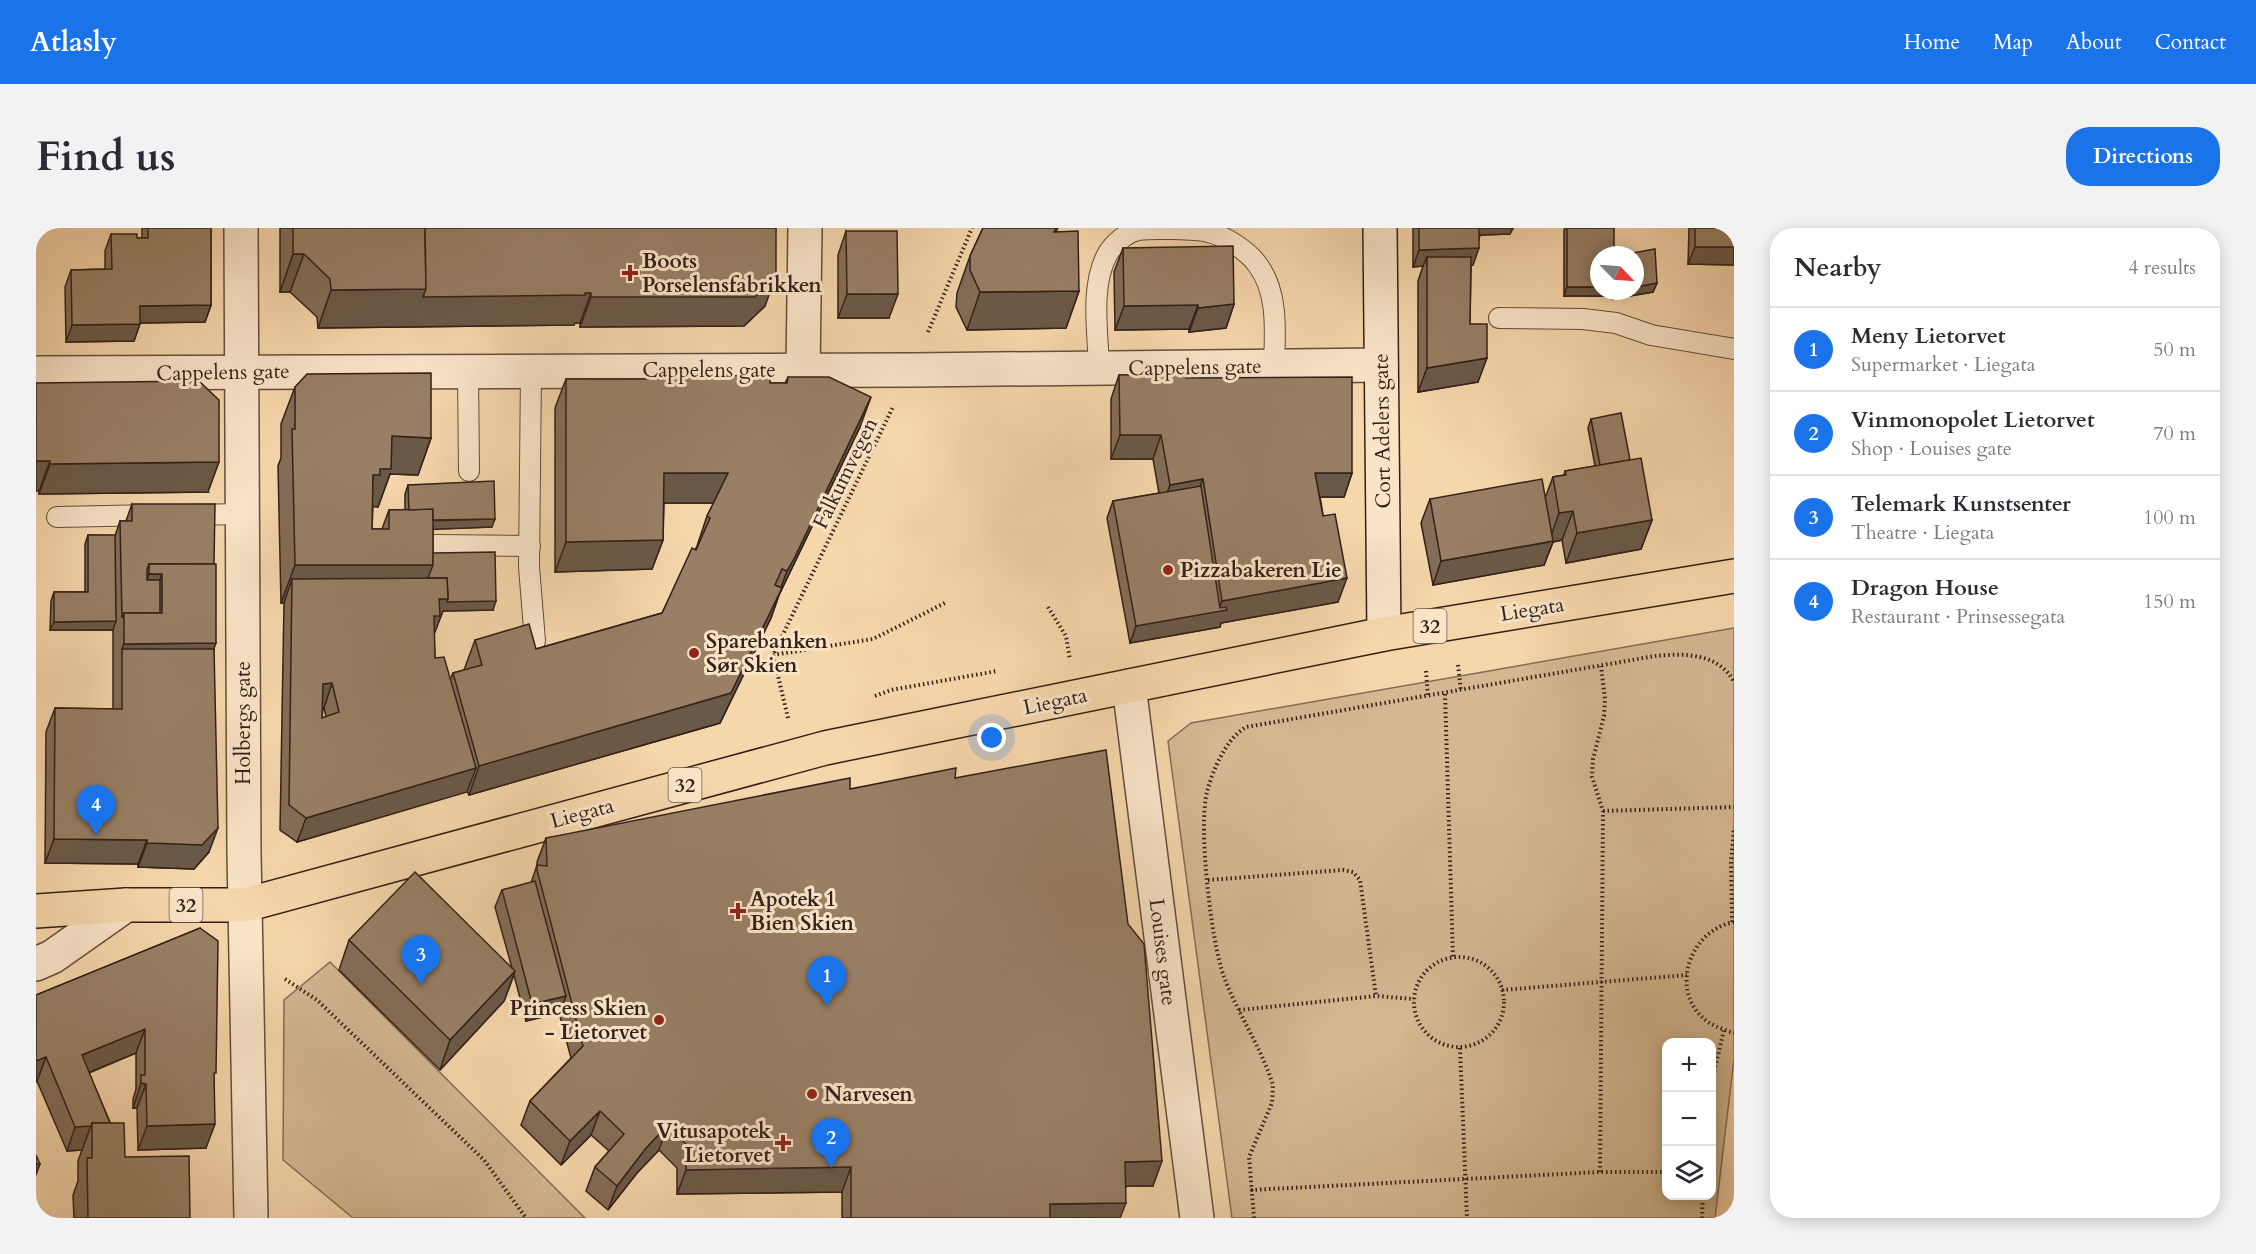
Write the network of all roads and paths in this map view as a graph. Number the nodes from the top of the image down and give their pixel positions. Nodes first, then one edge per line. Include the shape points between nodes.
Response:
1 (241, 228) edge
2 (805, 228) edge
3 (972, 228) edge
4 (1380, 228) edge
5 (1499, 318) dead end
6 (1734, 349) edge
7 (1381, 365) junction
8 (1274, 366) junction
9 (1100, 368) junction
10 (803, 370) junction
11 (912, 370) junction
12 (240, 371) junction
13 (468, 371) junction
14 (531, 371) junction
15 (36, 374) edge
16 (469, 471) dead end
17 (242, 514) junction
18 (57, 517) dead end
19 (435, 545) edge
20 (530, 546) junction
21 (1734, 576) edge
22 (945, 603) dead end
23 (1048, 607) dead end
24 (1384, 634) junction
25 (535, 641) edge
26 (773, 655) junction
27 (1070, 660) dead end
28 (1458, 665) dead end
29 (1601, 666) junction
30 (1426, 671) dead end
31 (1734, 682) edge
32 (1129, 686) junction
33 (1461, 691) junction
34 (1445, 694) junction
35 (1428, 697) junction
36 (789, 727) dead end
37 (1734, 807) edge
38 (1603, 811) junction
39 (1734, 828) edge
40 (1208, 880) junction
41 (36, 888) edge
42 (126, 905) junction
43 (245, 905) junction
44 (36, 911) edge
45 (1733, 922) edge
46 (1453, 958) junction
47 (36, 964) edge
48 (275, 974) dead end
49 (1686, 975) junction
50 (1604, 980) junction
51 (1502, 990) junction
52 (1376, 996) junction
53 (1414, 999) junction
54 (1239, 1010) junction
55 (1724, 1030) junction
56 (1734, 1033) edge
57 (1460, 1048) junction
58 (1716, 1063) edge
59 (1600, 1172) junction
60 (1662, 1172) edge
61 (1465, 1179) junction
62 (1251, 1190) junction
63 (1703, 1200) edge
64 (251, 1218) edge
65 (526, 1218) edge
66 (1197, 1218) edge
67 (1254, 1218) edge
68 (1467, 1218) edge
69 (1702, 1218) edge

1 - 12 street, Holbergs gate
2 - 10 street
3 - 11 path, Falkumvegen
4 - 7 street, Cort Adelers gate
5 - 6 lane via 1616,323 1652,335
7 - 8 street, Cappelens gate
7 - 24 street, Cort Adelers gate
8 - 9 street, Cappelens gate
8 - 9 lane via 1275,323 1268,282 1257,263 1235,245 1208,232 1139,230 1124,237 1108,254 1101,274 1097,310
9 - 11 street, Cappelens gate
10 - 11 street, Cappelens gate
10 - 14 street, Cappelens gate
11 - 26 path, Falkumvegen
12 - 13 street, Cappelens gate
12 - 15 street, Cappelens gate
12 - 17 street, Holbergs gate
13 - 14 street, Cappelens gate
13 - 16 lane
14 - 20 lane
17 - 18 lane
17 - 43 street, Holbergs gate
19 - 20 lane
20 - 25 lane
21 - 24 main road, Liegata / 32
22 - 26 path via 873,639
23 - 27 path via 1066,636
24 - 32 main road, Liegata / 32
26 - 36 path
28 - 33 path
29 - 31 path via 1655,656 1699,656 1718,664
29 - 33 path
29 - 38 path via 1604,716 1592,777
30 - 35 path
32 - 43 main road, Liegata / 32 via 776,760
32 - 66 street, Louises gate
33 - 34 path
34 - 35 path
34 - 46 path
35 - 40 path via 1246,727 1233,735 1207,791 1204,812
37 - 38 path
38 - 50 path
39 - 45 path
40 - 52 path via 1353,872 1360,879
40 - 54 path via 1215,945
41 - 42 main road, 32
42 - 43 main road, 32
42 - 44 main road, 32
42 - 47 street
43 - 64 street, Holbergs gate
45 - 49 path via 1709,931 1699,941
46 - 51 path via 1466,958 1489,969
46 - 53 path via 1430,967 1416,987
48 - 65 path via 317,1000 476,1152
49 - 50 path
49 - 55 path via 1696,1007 1707,1022
50 - 51 path
50 - 59 path
51 - 57 path via 1504,1004 1495,1029 1485,1039
52 - 53 path
52 - 54 path
53 - 57 path via 1415,1014 1432,1039
54 - 62 path via 1273,1085 1272,1103 1249,1157
55 - 56 path
55 - 58 path
57 - 61 path
59 - 60 path
59 - 61 path
61 - 62 path
61 - 68 path
62 - 67 path
63 - 69 path

